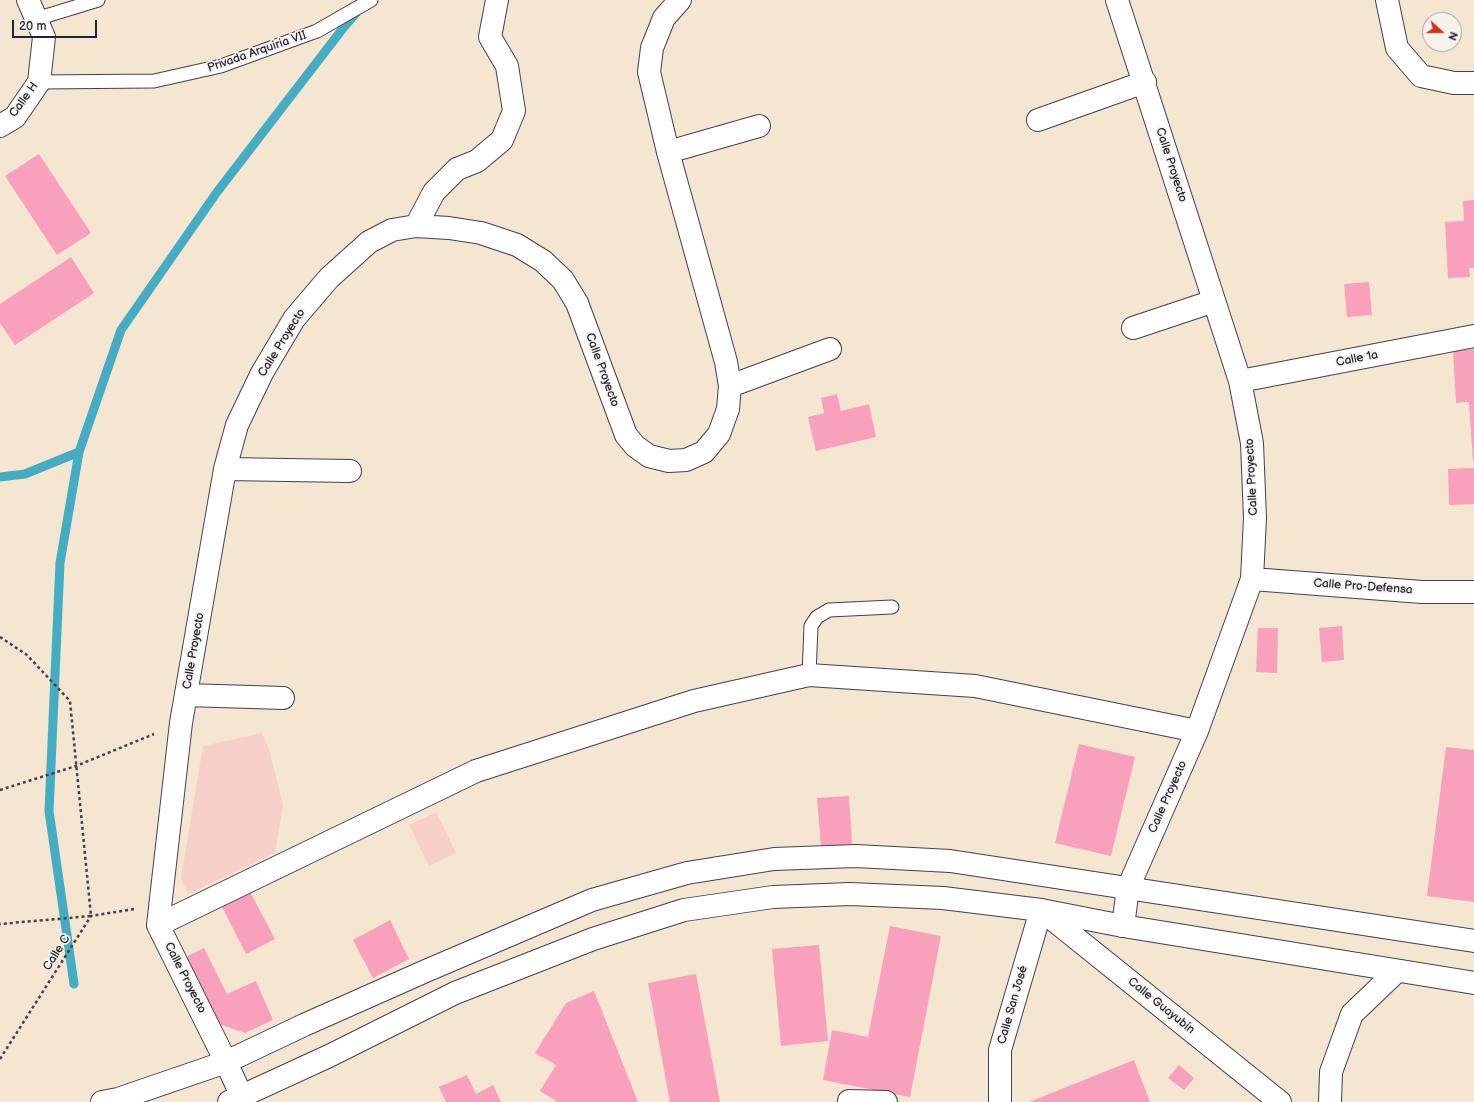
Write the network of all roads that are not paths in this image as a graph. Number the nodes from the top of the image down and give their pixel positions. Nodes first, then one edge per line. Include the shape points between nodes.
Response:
1 (98, 0) edge
2 (371, 0) edge
3 (497, 0) edge
4 (680, 0) edge
5 (1117, 0) edge
6 (1387, 0) edge
7 (32, 9) edge
8 (39, 82) junction
9 (1144, 82) junction
10 (1474, 83) edge
11 (1038, 120) dead end
12 (0, 126) edge
13 (759, 126) dead end
14 (668, 152) junction
15 (416, 226) junction
16 (1214, 301) junction
17 (1133, 328) dead end
18 (1474, 336) edge
19 (830, 349) dead end
20 (1240, 381) junction
21 (730, 386) junction
22 (225, 469) junction
23 (350, 471) dead end
24 (1252, 579) junction
25 (1474, 592) edge
26 (892, 607) dead end
27 (809, 675) junction
28 (186, 695) junction
29 (283, 698) dead end
30 (1197, 731) junction
31 (1128, 888) junction
32 (1041, 910) junction
33 (159, 915) junction
34 (1123, 926) junction
35 (1474, 941) edge
36 (1397, 971) junction
37 (1474, 983) edge
38 (226, 1062) junction
39 (236, 1099) edge
40 (849, 1101) dead end
41 (102, 1102) edge
42 (886, 1102) edge
43 (1000, 1102) edge
44 (1280, 1102) edge
45 (1330, 1102) edge

1 - 7 lane
2 - 8 lane, Privada Arquiria VII via 317,31 221,66 154,81
3 - 15 street via 490,37 507,66 514,111 502,140 477,161 457,169 434,192
4 - 14 street, Calle Proyecto via 664,18 652,48 649,72
5 - 9 street, Calle Proyecto
6 - 10 street via 1397,48 1421,76 1454,83
7 - 8 street, Calle H via 44,37
8 - 12 street, Calle H via 15,117
9 - 11 street
9 - 16 street, Calle Proyecto
13 - 14 street
14 - 21 street, Calle Proyecto via 726,362
15 - 21 street, Calle Proyecto via 481,233 517,245 543,260 563,280 577,303 626,435 650,456 669,461 686,460 704,452 719,434 728,409
15 - 22 street, Calle Proyecto via 392,230 369,242 329,278 294,319 262,373 238,425
16 - 17 street
16 - 20 street, Calle Proyecto
18 - 20 street, Calle 1a
19 - 21 street
20 - 24 street, Calle Proyecto via 1252,443
22 - 23 street
22 - 28 street, Calle Proyecto
24 - 25 street, Calle Pro-Defensa via 1422,592
24 - 30 street, Calle Proyecto
26 - 27 lane via 829,610 817,617 811,626
27 - 30 street via 975,686
27 - 33 street via 694,701 476,771
28 - 29 street
28 - 33 street, Calle Proyecto
30 - 31 street, Calle Proyecto
31 - 34 street, Calle Proyecto
31 - 35 street
31 - 38 street via 950,861 856,856 774,859 687,873 592,900 304,1025
32 - 34 street
32 - 39 street via 942,898 850,894 773,897 684,910 593,939 455,993
32 - 43 street, Calle San José via 1000,1050
32 - 44 street, Calle Guayubín
33 - 38 street, Calle Proyecto
34 - 36 street
36 - 37 street
36 - 45 street via 1352,1014 1330,1072
38 - 39 street, Calle Proyecto
38 - 41 street via 118,1099
40 - 42 street

